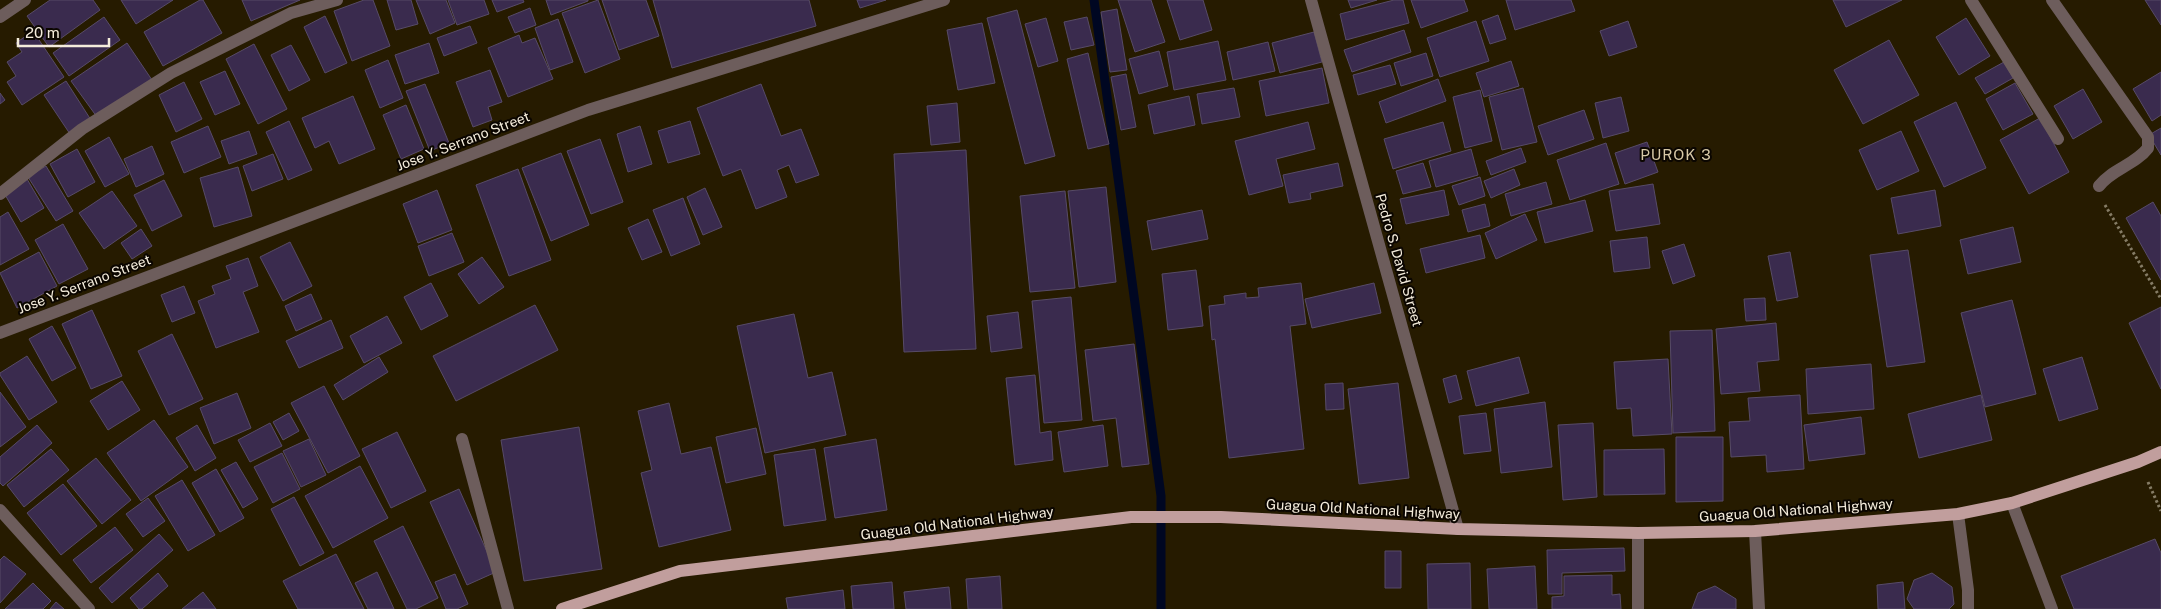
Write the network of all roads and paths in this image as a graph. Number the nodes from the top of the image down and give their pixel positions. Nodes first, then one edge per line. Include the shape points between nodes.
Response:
1 (25, 0) edge
2 (337, 0) edge
3 (944, 0) edge
4 (1311, 0) edge
5 (1971, 0) edge
6 (2052, 0) edge
7 (0, 17) edge
8 (2058, 139) dead end
9 (2099, 186) joint
10 (0, 194) edge
11 (2161, 299) edge
12 (0, 333) edge
13 (462, 439) dead end
14 (2161, 452) edge
15 (2138, 462) junction
16 (2012, 503) junction
17 (0, 510) edge
18 (2161, 511) edge
19 (1958, 514) junction
20 (1458, 529) junction
21 (1755, 531) junction
22 (1638, 533) junction
23 (89, 609) edge
24 (508, 609) edge
25 (562, 609) edge
26 (1638, 609) edge
27 (1759, 609) edge
28 (1968, 609) edge
29 (2052, 609) edge

1 - 7 street
2 - 10 street via 291,13 171,73 82,129
3 - 12 street, Jose Y. Serrano Street via 588,110
4 - 20 street, Pedro S. David Street
5 - 8 street
6 - 9 street via 2148,138 2148,148 2140,158 2107,176
9 - 11 path via 2100,196
13 - 24 street
14 - 15 main road, Guagua Old National Highway
15 - 16 main road, Guagua Old National Highway
15 - 18 path
16 - 19 main road, Guagua Old National Highway
16 - 29 street
17 - 23 street
19 - 21 main road, Guagua Old National Highway
19 - 28 street
20 - 22 main road, Guagua Old National Highway
20 - 25 main road, Guagua Old National Highway via 1222,517 1131,518 680,571
21 - 22 main road, Guagua Old National Highway
21 - 27 street
22 - 26 street

